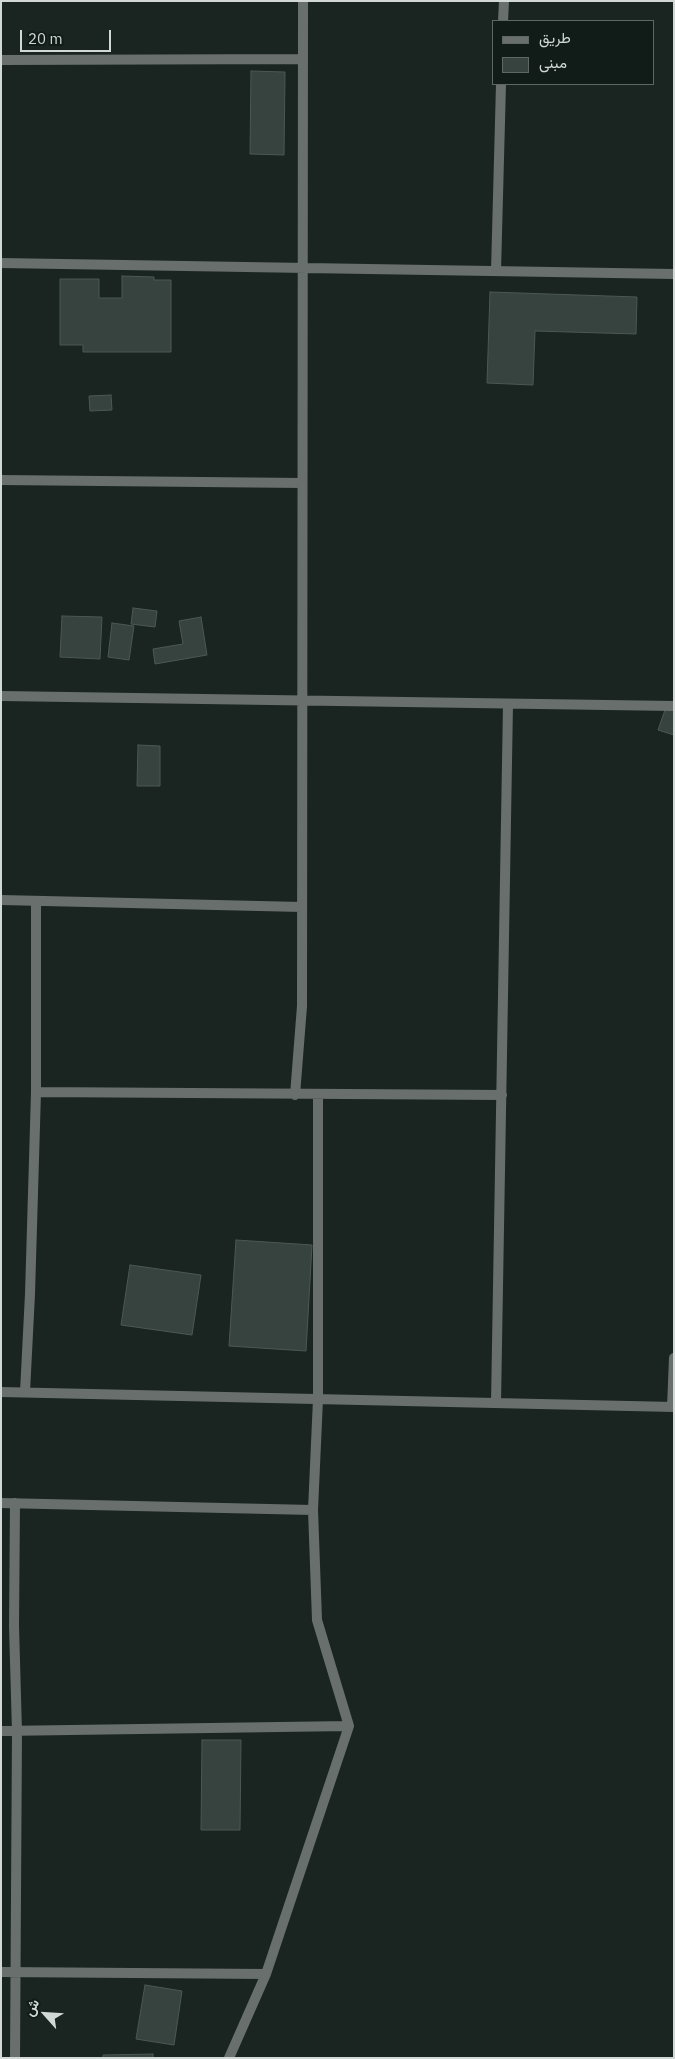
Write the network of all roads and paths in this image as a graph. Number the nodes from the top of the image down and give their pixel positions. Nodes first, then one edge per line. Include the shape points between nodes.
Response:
1 (303, 1) edge
2 (504, 1) edge
3 (503, 20) edge
4 (303, 59) junction
5 (1, 60) edge
6 (501, 85) edge
7 (1, 263) edge
8 (302, 268) junction
9 (496, 271) junction
10 (674, 274) edge
11 (1, 480) edge
12 (302, 483) junction
13 (1, 696) edge
14 (302, 700) junction
15 (508, 704) junction
16 (674, 706) edge
17 (1, 900) edge
18 (36, 901) junction
19 (302, 907) junction
20 (36, 1092) junction
21 (295, 1095) junction
22 (318, 1095) junction
23 (502, 1095) junction
24 (674, 1358) edge
25 (1, 1392) edge
26 (25, 1392) junction
27 (318, 1399) junction
28 (496, 1403) junction
29 (673, 1407) edge
30 (1, 1503) edge
31 (15, 1503) junction
32 (313, 1510) junction
33 (349, 1726) junction
34 (1, 1731) edge
35 (17, 1732) junction
36 (16, 1971) junction
37 (1, 1972) edge
38 (266, 1974) junction
39 (15, 2058) edge
40 (229, 2058) edge

1 - 4 street
2 - 3 street
4 - 5 street
4 - 8 street
6 - 9 street
7 - 8 street
8 - 9 street
8 - 12 street
9 - 10 street
11 - 12 street
12 - 14 street
13 - 14 street
14 - 15 street
14 - 19 street
15 - 16 street
15 - 23 street
17 - 18 street
18 - 19 street
18 - 20 street
19 - 21 street via 302,1006
20 - 21 street
20 - 26 street
21 - 22 street
22 - 23 street
22 - 27 street
23 - 28 street
24 - 29 street
25 - 26 street
26 - 27 street
27 - 28 street
27 - 32 street
28 - 29 street
30 - 31 street
31 - 32 street
31 - 35 street
32 - 33 street via 317,1620
33 - 35 street
33 - 38 street
34 - 35 street
35 - 36 street
36 - 37 street
36 - 38 street
36 - 39 street
38 - 40 street

